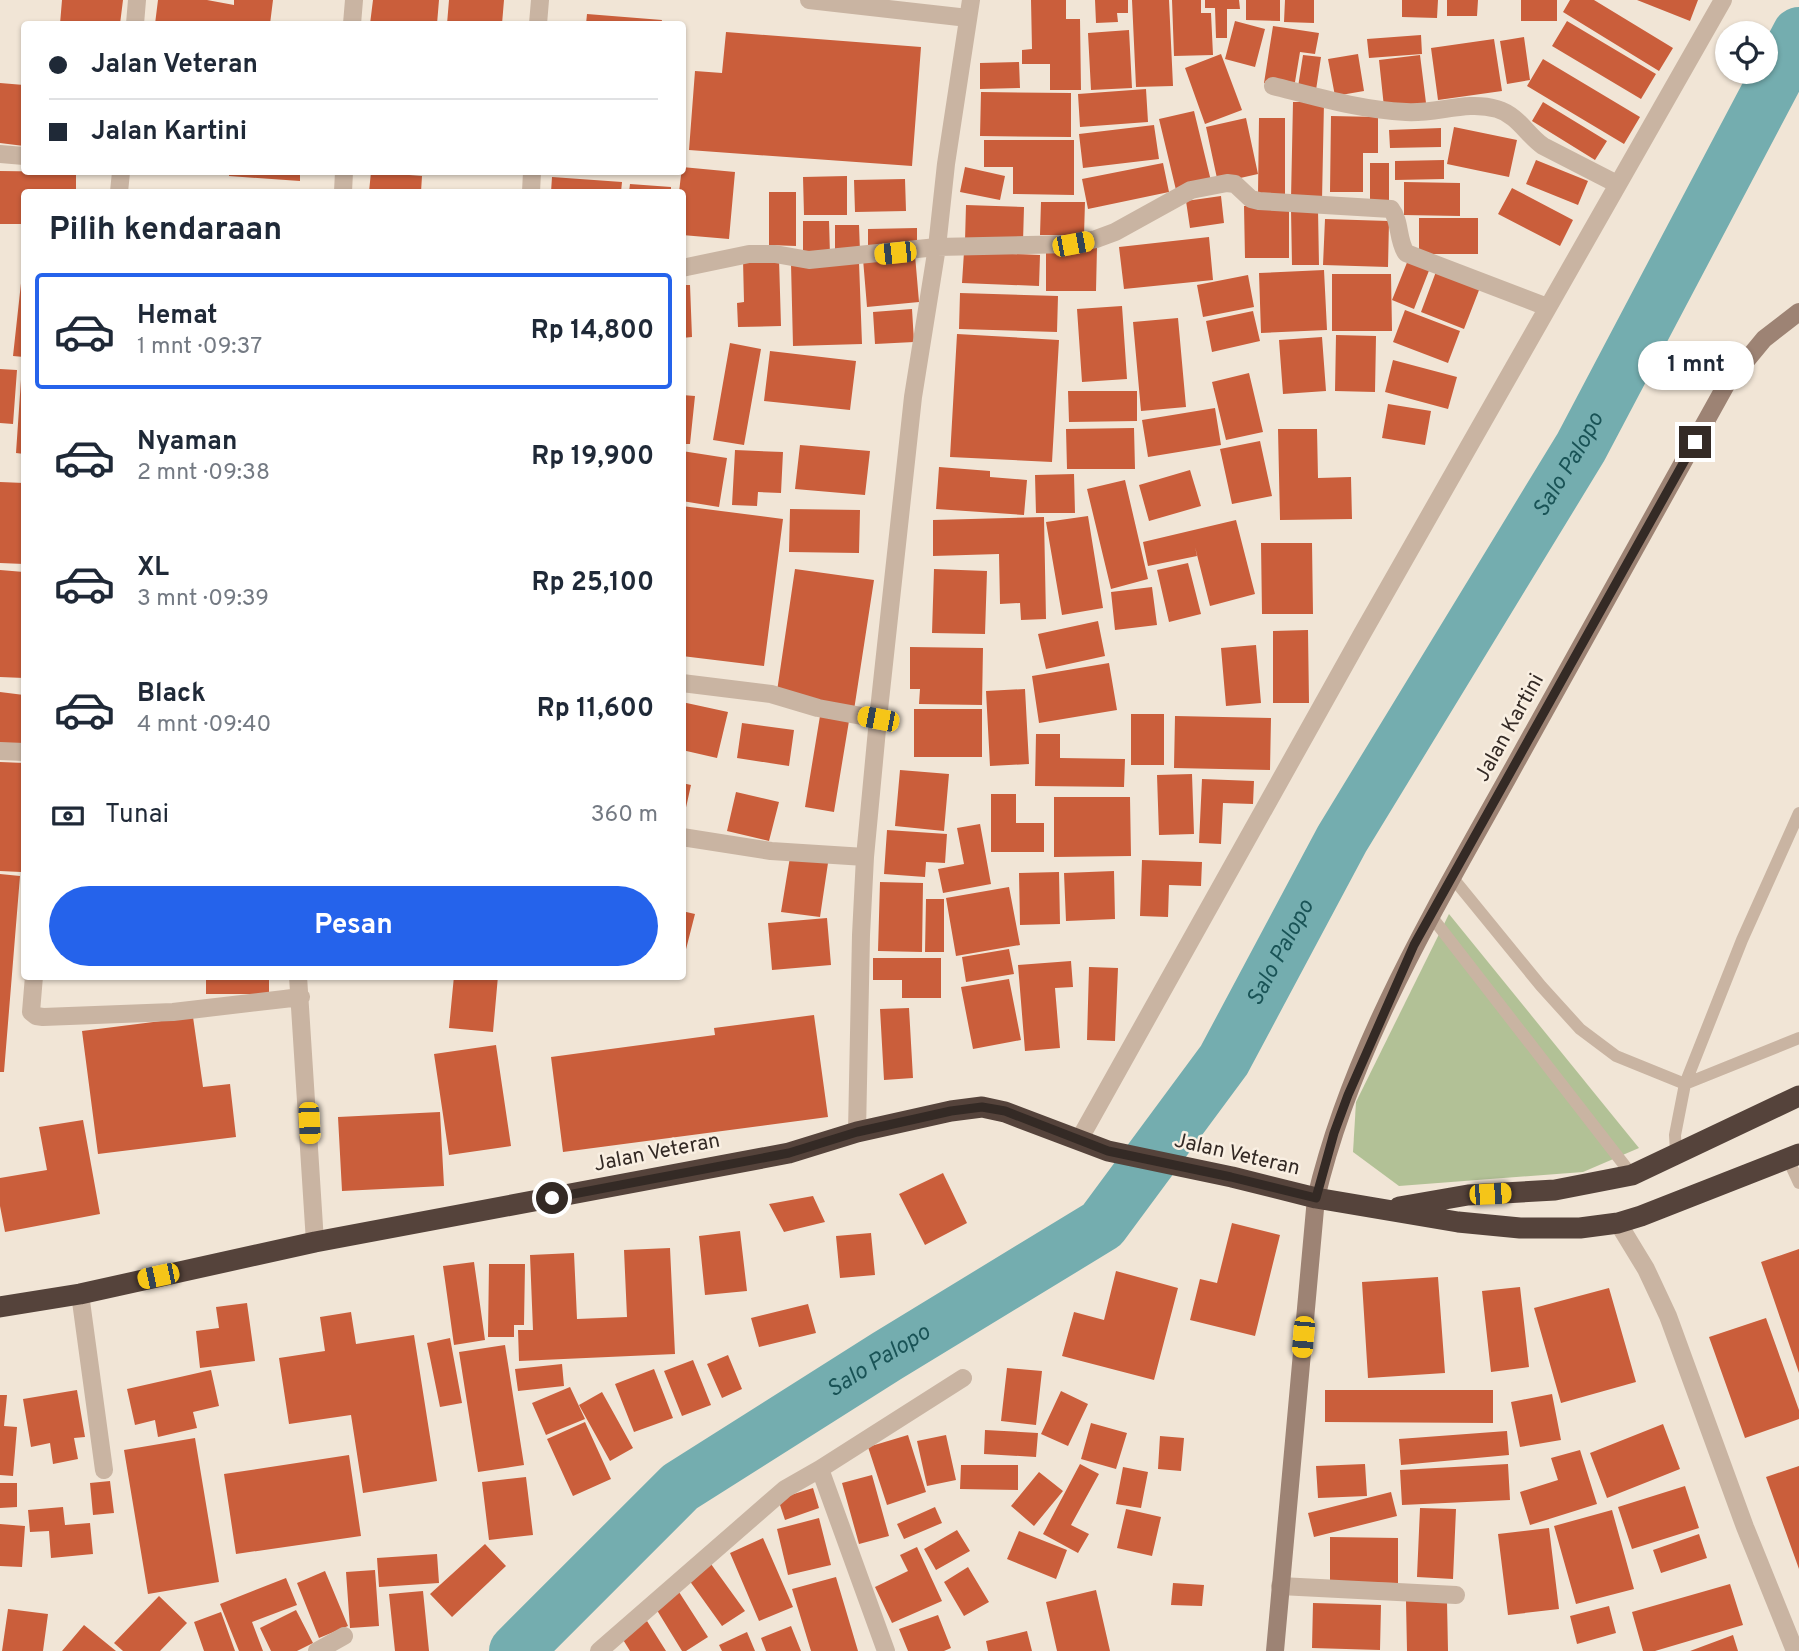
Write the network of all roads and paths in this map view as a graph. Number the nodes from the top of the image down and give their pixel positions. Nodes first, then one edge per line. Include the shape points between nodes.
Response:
1 (137, 0) edge
2 (354, 0) edge
3 (540, 0) edge
4 (809, 0) edge
5 (1723, 0) edge
6 (969, 9) edge
7 (135, 21) edge
8 (352, 21) edge
9 (538, 21) edge
10 (1273, 86) dead end
11 (0, 154) edge
12 (21, 156) edge
13 (1617, 184) junction
14 (937, 247) junction
15 (686, 267) edge
16 (1547, 307) junction
17 (1799, 312) edge
18 (686, 684) edge
19 (878, 719) junction
20 (0, 751) edge
21 (21, 752) edge
22 (1799, 813) edge
23 (686, 838) edge
24 (865, 857) junction
25 (1452, 877) junction
26 (1431, 916) junction
27 (34, 980) edge
28 (299, 980) edge
29 (301, 996) junction
30 (1799, 1038) edge
31 (1685, 1084) junction
32 (1799, 1096) edge
33 (857, 1132) junction
34 (1079, 1140) junction
35 (1676, 1152) junction
36 (1794, 1156) edge
37 (1632, 1175) junction
38 (1799, 1183) edge
39 (1316, 1198) junction
40 (1387, 1209) junction
41 (1618, 1223) junction
42 (315, 1242) junction
43 (80, 1294) junction
44 (0, 1307) edge
45 (963, 1378) dead end
46 (820, 1469) junction
47 (104, 1470) dead end
48 (1280, 1586) junction
49 (1456, 1595) dead end
50 (344, 1636) dead end
51 (317, 1651) edge
52 (599, 1651) edge
53 (887, 1651) edge
54 (1275, 1651) edge
55 (1795, 1651) edge

1 - 7 street
2 - 8 street
3 - 9 street
4 - 6 street
5 - 13 street
6 - 14 street
10 - 13 street via 1394,111 1459,106 1500,109 1543,146
11 - 12 street
13 - 16 street
14 - 15 street via 809,260 749,254
14 - 16 street via 1073,244 1115,232 1191,190 1235,184 1259,201 1391,209 1406,253
14 - 19 street via 905,454
16 - 34 street
17 - 25 street, Jalan Kartini via 1764,339 1726,385
18 - 19 street via 771,694
19 - 24 street
20 - 21 street
22 - 31 lane
23 - 24 street via 771,851
24 - 33 street
25 - 26 street, Jalan Kartini
25 - 31 lane via 1580,1029 1616,1056
26 - 37 lane
26 - 39 street, Jalan Kartini via 1348,1095
27 - 29 street via 31,1012 43,1017 173,1012
28 - 29 street
29 - 42 street
30 - 31 lane
31 - 35 lane
32 - 35 highway
33 - 34 highway, Jalan Veteran via 982,1107 1005,1111
33 - 42 highway, Jalan Veteran via 789,1153
34 - 39 highway, Jalan Veteran via 1108,1151
35 - 37 highway
36 - 38 lane
36 - 41 highway, Jalan Veteran
37 - 40 highway via 1555,1190 1468,1195
39 - 40 highway, Jalan Veteran
39 - 48 street, Jalan Kartini
40 - 41 highway, Jalan Veteran via 1520,1227
41 - 55 street via 1668,1316
42 - 43 highway, Jalan Veteran
43 - 44 highway, Jalan Veteran
43 - 47 street
45 - 46 street
46 - 52 street via 785,1489
46 - 53 street
48 - 49 street
48 - 54 street, Jalan Kartini
50 - 51 street

